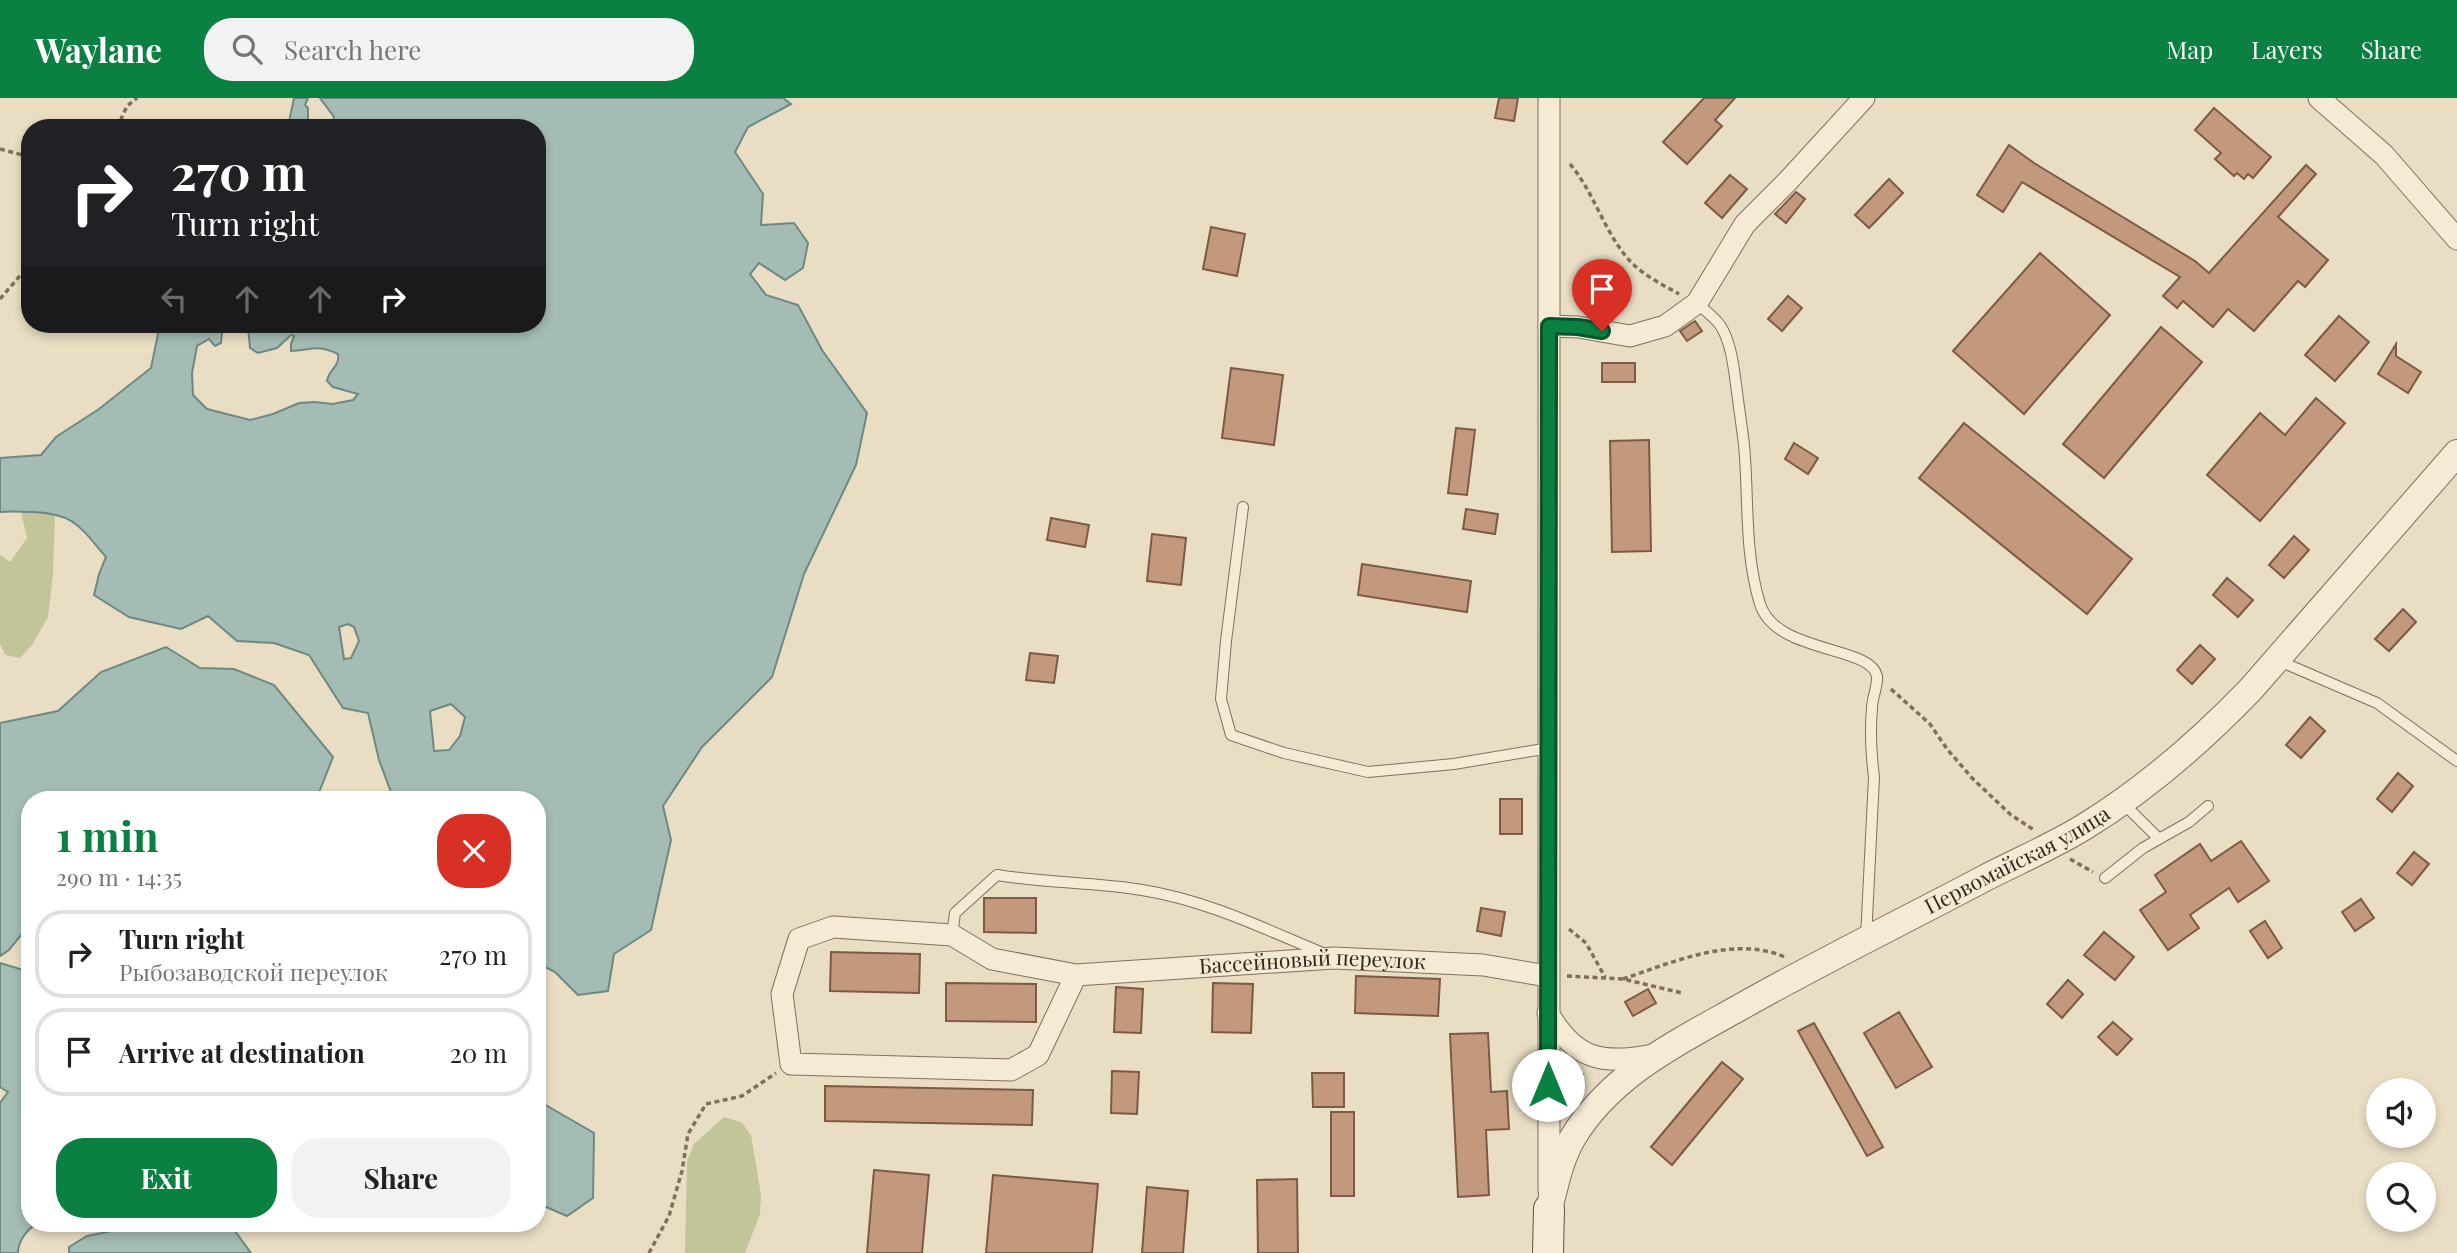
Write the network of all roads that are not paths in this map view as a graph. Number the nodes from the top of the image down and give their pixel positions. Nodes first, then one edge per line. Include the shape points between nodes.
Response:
1 (1549, 98) edge
2 (1864, 98) edge
3 (2319, 98) edge
4 (2457, 239) edge
5 (1697, 303) junction
6 (1549, 326) junction
7 (2457, 453) edge
8 (1244, 507) dead end
9 (2277, 660) junction
10 (1549, 748) junction
11 (2457, 761) edge
12 (2122, 802) junction
13 (2208, 806) dead end
14 (2159, 839) junction
15 (2105, 878) road end
16 (953, 935) junction
17 (1866, 940) junction
18 (1334, 958) junction
19 (1076, 975) junction
20 (1547, 976) junction
21 (1547, 1011) junction
22 (1656, 1055) junction
23 (1549, 1209) junction
24 (1548, 1253) edge

1 - 6 street
2 - 5 street via 1745,224
3 - 4 street via 2384,155
5 - 6 street via 1665,326 1630,336
5 - 17 lane via 1720,324 1735,379 1744,444 1749,549 1761,606 1781,631 1861,660 1871,665 1877,677 1872,705 1874,777
6 - 10 street
7 - 9 street, Первомайская улица
8 - 10 lane via 1221,699 1231,736 1368,772
9 - 11 lane via 2377,703
9 - 12 street, Первомайская улица via 2217,724
10 - 20 street
12 - 14 lane
12 - 17 street, Первомайская улица via 2082,828
13 - 14 lane
14 - 15 lane
16 - 18 lane via 955,913 997,875 1141,889 1199,902
16 - 19 street, Бассейновый переулок via 992,959
16 - 19 street, Бассейновый переулок via 833,927 799,939 782,994 791,1064 1010,1070 1038,1055
17 - 22 street, Первомайская улица
18 - 19 street, Бассейновый переулок
18 - 20 street, Бассейновый переулок via 1483,965
20 - 21 street
21 - 22 street via 1574,1048 1625,1060
21 - 23 street
22 - 23 street, Первомайская улица via 1621,1081 1573,1139
23 - 24 main road

